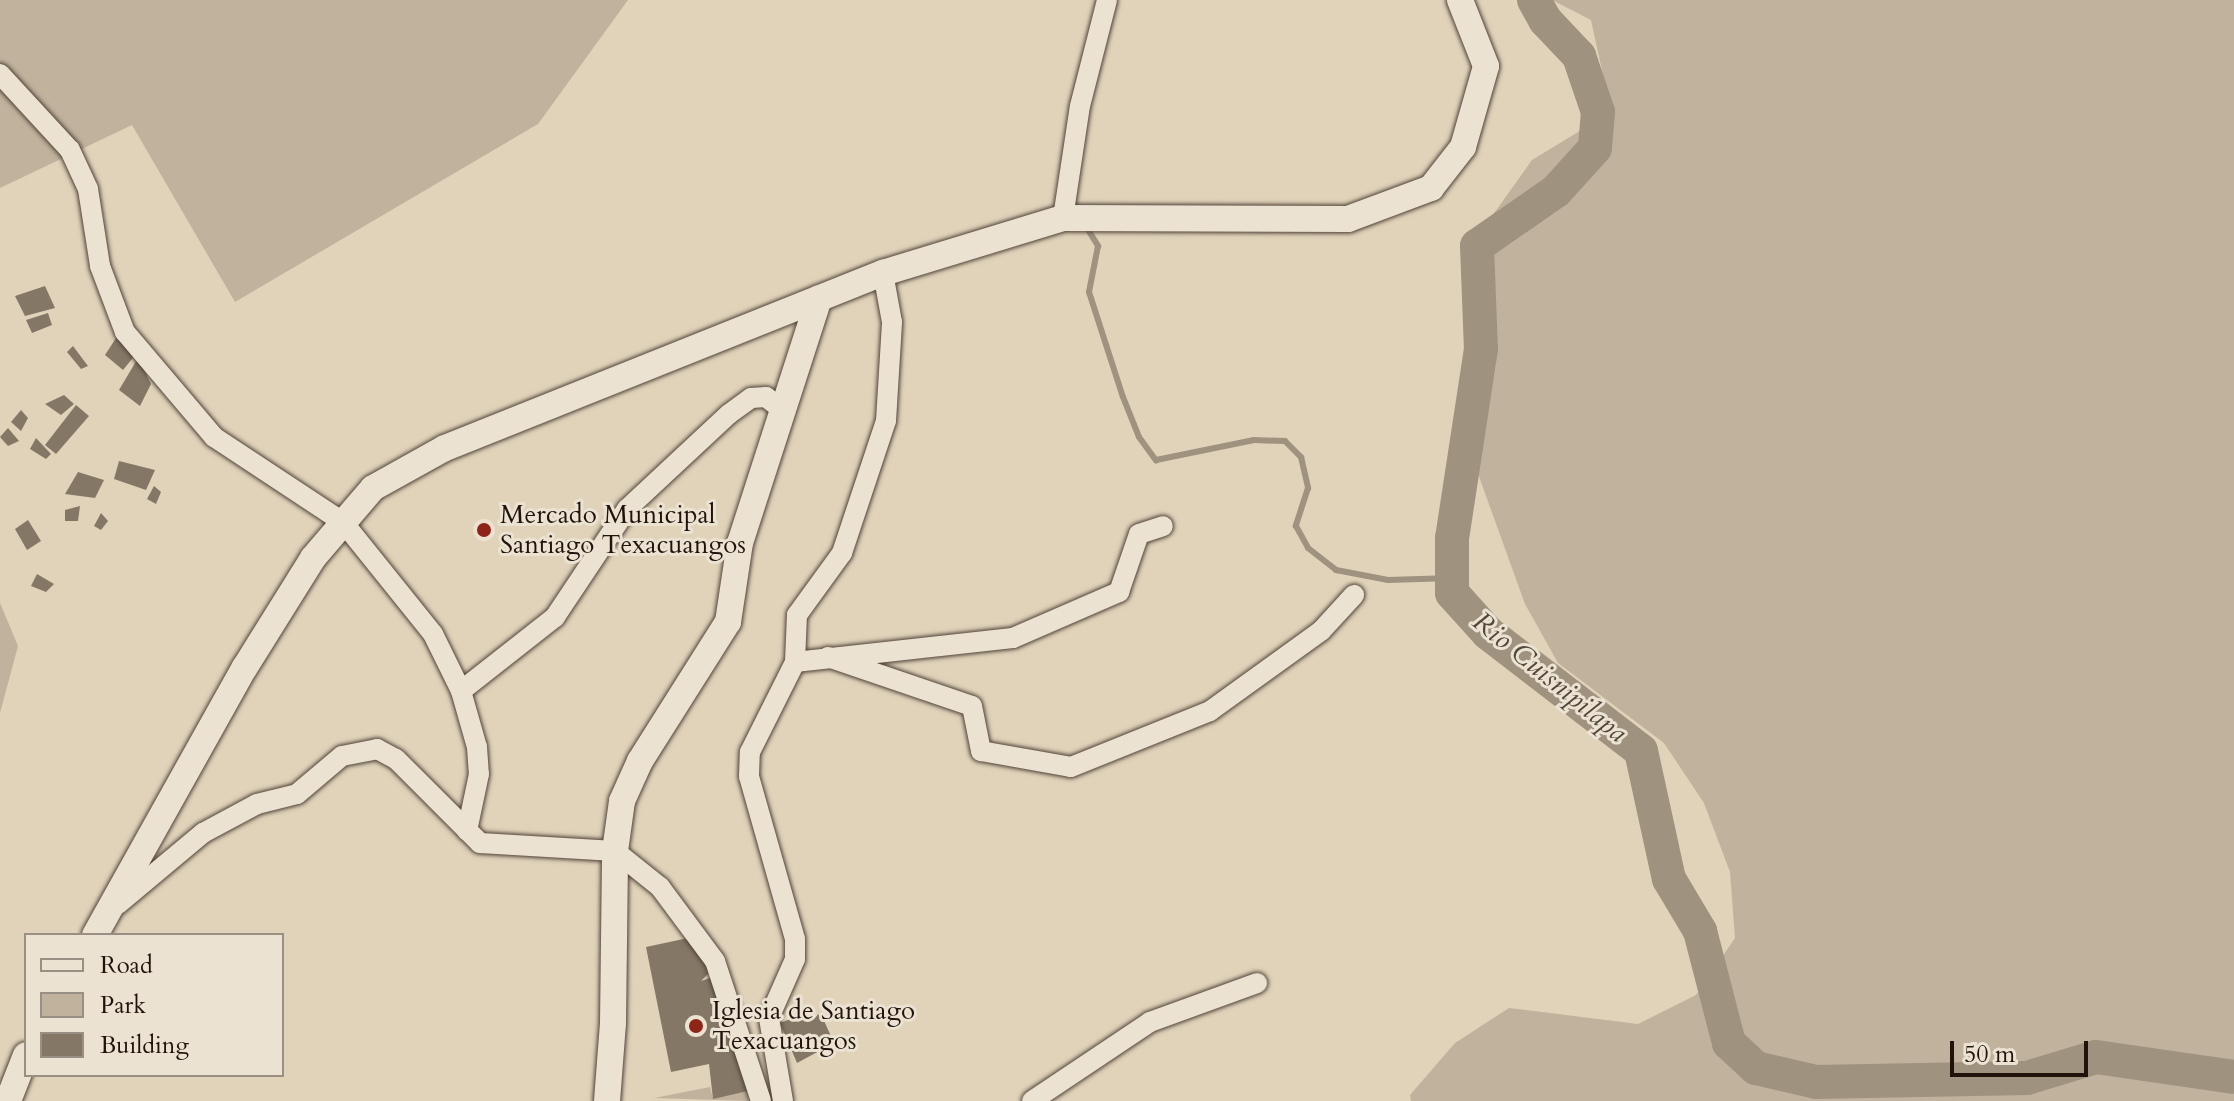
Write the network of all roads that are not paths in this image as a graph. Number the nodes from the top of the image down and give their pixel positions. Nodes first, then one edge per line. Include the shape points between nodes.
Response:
1 (1107, 0) edge
2 (1460, 0) edge
3 (0, 74) edge
4 (1063, 218) junction
5 (883, 273) junction
6 (819, 298) junction
7 (780, 408) junction
8 (343, 522) junction
9 (1163, 526) dead end
10 (1354, 595) dead end
11 (828, 657) junction
12 (795, 662) junction
13 (461, 691) junction
14 (467, 831) junction
15 (615, 851) junction
16 (101, 925) edge
17 (1257, 983) dead end
18 (24, 1060) edge
19 (8, 1101) edge
20 (607, 1101) edge
21 (761, 1101) edge
22 (783, 1101) edge
23 (1032, 1101) edge

1 - 4 street via 1080,106
2 - 4 street via 1486,66 1463,147 1431,188 1348,219
3 - 8 street via 70,150 88,189 100,266 125,332 214,437
4 - 5 street
5 - 6 street
5 - 12 street via 892,322 886,421 842,553 797,615
6 - 7 street via 813,327
6 - 8 street via 445,448 373,488
7 - 13 street via 766,397 751,398 729,414 627,509 555,617
7 - 15 street via 740,543 728,622 640,761 622,801
8 - 13 street via 433,634
8 - 16 street via 313,558 245,667
9 - 11 street via 1139,534 1119,592 1048,625 1013,638
10 - 11 street via 1321,631 1210,711 1071,767 981,751 972,706
11 - 12 street
12 - 22 street via 750,752 749,776 795,939 795,959 769,1018
13 - 14 street via 479,774
14 - 15 street via 480,843 499,847
14 - 16 street via 396,759 361,748 342,756 297,794 257,804 203,833
15 - 20 street
15 - 21 street via 660,887 715,961
17 - 23 street via 1150,1022
18 - 19 street

